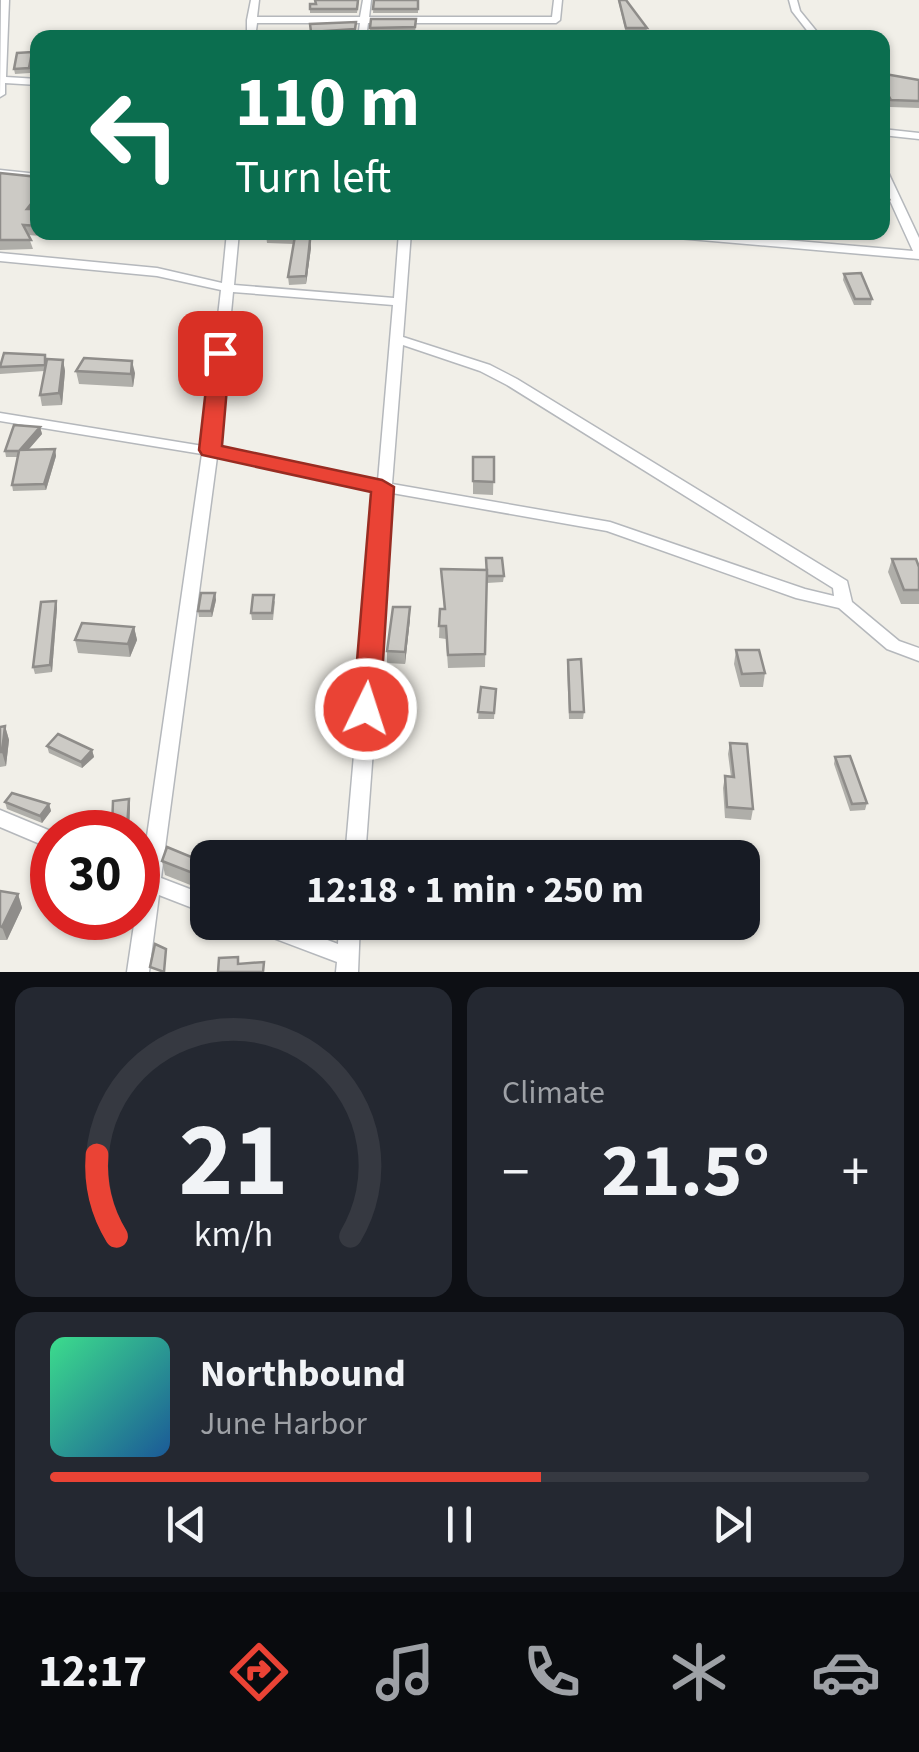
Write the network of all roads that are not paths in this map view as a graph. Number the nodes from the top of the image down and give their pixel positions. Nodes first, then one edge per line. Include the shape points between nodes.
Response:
1 (7, 0) edge
2 (255, 0) edge
3 (366, 0) edge
4 (558, 0) edge
5 (793, 0) edge
6 (363, 19) junction
7 (251, 20) junction
8 (251, 30) edge
9 (362, 30) edge
10 (812, 30) edge
11 (2, 80) edge
12 (30, 82) edge
13 (0, 94) edge
14 (890, 133) edge
15 (919, 136) edge
16 (0, 173) edge
17 (30, 176) edge
18 (890, 188) edge
19 (232, 240) edge
20 (404, 240) edge
21 (748, 240) edge
22 (919, 253) edge
23 (0, 257) edge
24 (227, 288) junction
25 (400, 302) junction
26 (397, 339) junction
27 (0, 417) edge
28 (210, 450) junction
29 (382, 487) junction
30 (844, 604) junction
31 (919, 655) edge
32 (156, 810) edge
33 (0, 818) edge
34 (30, 831) edge
35 (356, 840) edge
36 (160, 887) edge
37 (190, 898) edge
38 (140, 940) edge
39 (293, 940) edge
40 (349, 940) edge
41 (348, 965) edge
42 (138, 972) edge

1 - 11 street
2 - 7 street
3 - 6 street
4 - 6 street via 556,20
5 - 10 street
6 - 7 street
6 - 9 street
7 - 8 street
11 - 12 street
11 - 13 street
14 - 15 street
16 - 17 street
18 - 22 street
19 - 24 street
20 - 25 street
21 - 22 street
23 - 24 street via 157,272
24 - 25 street
24 - 28 street
25 - 26 street
26 - 29 street
26 - 30 street via 512,382 841,585
27 - 28 street
28 - 29 street
28 - 32 street
29 - 30 street via 610,527
29 - 35 street
30 - 31 street via 893,645
33 - 34 street
36 - 37 street
38 - 42 street
39 - 41 street
40 - 41 street

